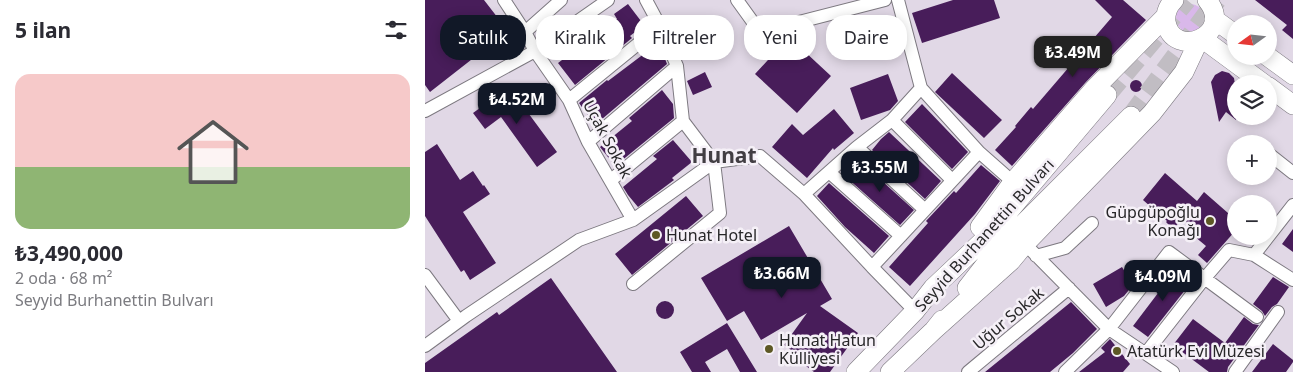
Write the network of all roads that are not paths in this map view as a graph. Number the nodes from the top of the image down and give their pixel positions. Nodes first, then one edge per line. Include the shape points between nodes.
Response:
1 (504, 0) edge
2 (561, 0) edge
3 (609, 0) edge
4 (646, 0) edge
5 (737, 0) edge
6 (885, 0) edge
7 (898, 0) edge
8 (1153, 0) edge
9 (1215, 8) edge
10 (1169, 10) edge
11 (514, 15) edge
12 (654, 15) edge
13 (1227, 23) edge
14 (526, 31) edge
15 (526, 34) edge
16 (1201, 39) junction
17 (634, 47) edge
18 (535, 52) junction
19 (674, 60) edge
20 (1277, 63) edge
21 (677, 66) junction
22 (1251, 75) edge
23 (1293, 75) edge
24 (921, 88) junction
25 (1277, 93) edge
26 (1107, 95) tunnel mouth
27 (569, 100) junction
28 (1293, 105) edge
29 (425, 111) edge
30 (1131, 116) tunnel mouth
31 (892, 120) junction
32 (683, 121) junction
33 (588, 142) junction
34 (857, 146) junction
35 (979, 152) junction
36 (1277, 160) edge
37 (714, 162) junction
38 (829, 172) junction
39 (1293, 173) edge
40 (611, 180) junction
41 (953, 180) junction
42 (1013, 182) junction
43 (804, 194) junction
44 (1293, 205) edge
45 (925, 210) junction
46 (633, 220) junction
47 (1092, 223) dead end
48 (901, 236) junction
49 (1031, 250) junction
50 (1254, 256) junction
51 (872, 267) junction
52 (425, 275) edge
53 (1204, 279) junction
54 (1293, 280) edge
55 (633, 284) dead end
56 (933, 288) junction
57 (1069, 288) junction
58 (915, 311) junction
59 (1278, 312) dead end
60 (1257, 317) dead end
61 (459, 322) junction
62 (1109, 329) junction
63 (934, 330) junction
64 (425, 346) edge
65 (1146, 353) junction
66 (855, 372) edge
67 (890, 372) edge
68 (968, 372) edge
69 (1065, 372) edge
70 (1173, 372) edge
71 (1235, 372) edge

1 - 11 street, Uçak Sokak
2 - 14 street
3 - 18 street
4 - 12 street
5 - 6 street via 760,32
7 - 24 street
8 - 10 main road
9 - 13 main road
9 - 16 main road via 1211,30
10 - 16 main road via 1172,34 1190,42
10 - 42 main road
15 - 18 street, Uçak Sokak
16 - 22 main road
16 - 49 main road via 1184,72 1152,113
17 - 27 street
18 - 27 street, Uçak Sokak
18 - 29 street
19 - 21 street
20 - 23 main road
21 - 32 street
21 - 33 street
24 - 31 street
24 - 35 street
25 - 28 main road
26 - 56 main road, Seyyid Burhanettin Bulvarı via 987,236
27 - 33 street, Uçak Sokak
30 - 63 main road, Seyyid Burhanettin Bulvarı via 997,252
31 - 34 street
31 - 41 street
32 - 37 street
32 - 40 street
33 - 40 street, Uçak Sokak
34 - 38 street
34 - 45 street
35 - 41 street
35 - 42 street
36 - 39 street
37 - 43 street via 760,156
37 - 46 street
37 - 55 street via 720,213
38 - 43 street
38 - 48 street
40 - 46 street, Uçak Sokak
41 - 45 street
42 - 56 main road
43 - 51 street
44 - 50 street
45 - 48 street
46 - 61 street via 579,240
47 - 49 street via 1065,248
48 - 51 street
49 - 57 street
49 - 63 main road via 1011,261
50 - 53 street via 1229,250
50 - 54 street
51 - 58 street
52 - 61 street
53 - 60 street
53 - 62 street via 1169,252
53 - 65 street
56 - 58 main road, Seyyid Burhanettin Bulvarı
57 - 62 street
57 - 68 street, Uğur Sokak
58 - 66 main road, Seyyid Burhanettin Bulvarı
59 - 71 street
61 - 64 street
62 - 65 street
62 - 69 street
63 - 67 main road, Seyyid Burhanettin Bulvarı
65 - 70 street

